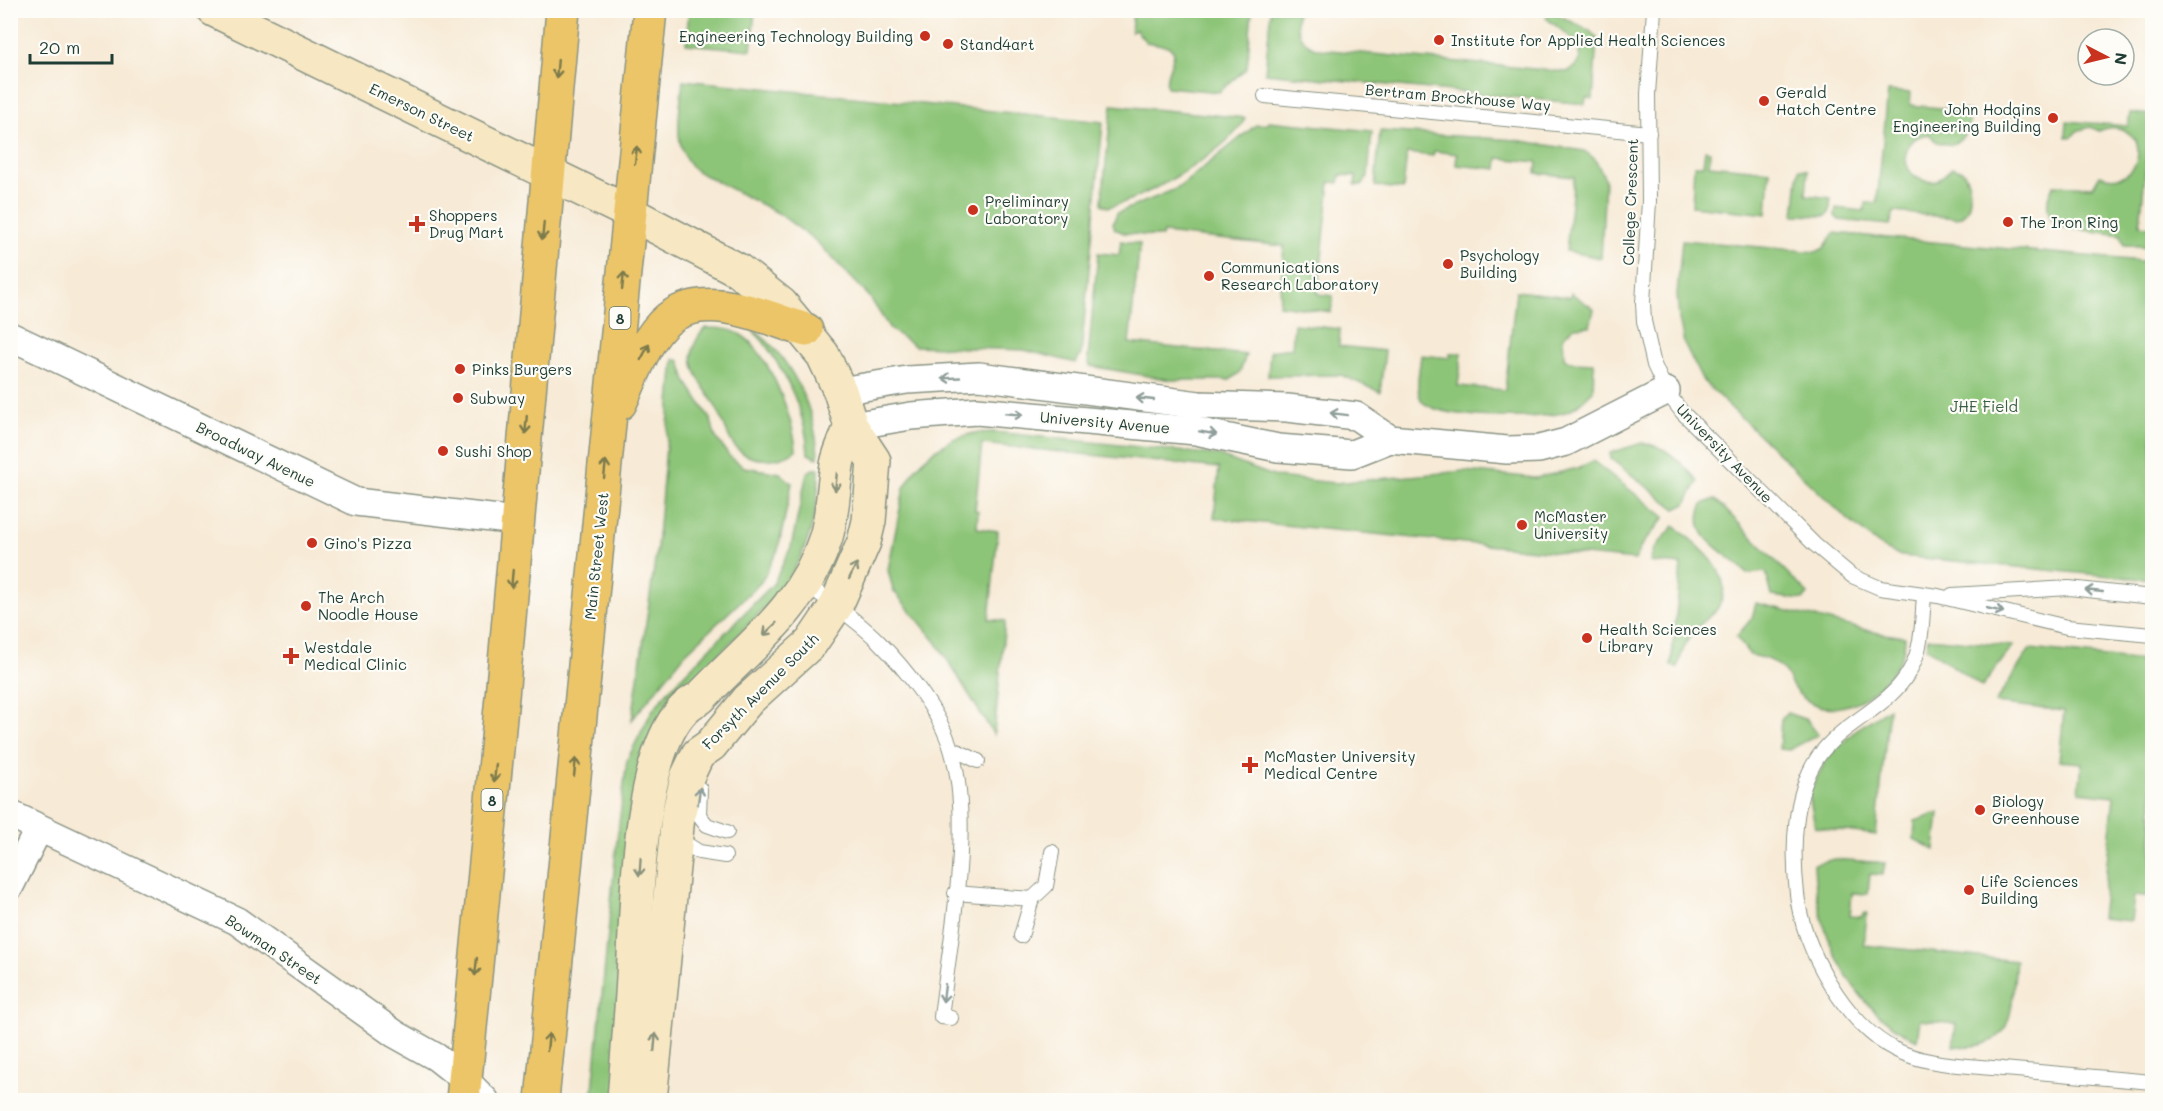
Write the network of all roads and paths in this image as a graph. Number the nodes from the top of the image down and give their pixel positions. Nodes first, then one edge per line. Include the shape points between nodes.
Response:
1 (214, 10) edge
2 (562, 10) edge
3 (650, 10) edge
4 (1654, 10) edge
5 (1265, 96) dead end
6 (1649, 133) junction
7 (548, 173) junction
8 (630, 213) junction
9 (806, 330) junction
10 (10, 336) edge
11 (840, 391) junction
12 (1665, 391) junction
13 (610, 423) junction
14 (851, 426) junction
15 (1390, 439) junction
16 (517, 521) junction
17 (806, 583) junction
18 (1931, 595) junction
19 (2152, 597) edge
20 (836, 606) junction
21 (2152, 635) edge
22 (700, 698) junction
23 (698, 740) junction
24 (951, 748) junction
25 (673, 758) dead end
26 (978, 761) dead end
27 (662, 801) dead end
28 (10, 814) edge
29 (39, 828) junction
30 (670, 829) junction
31 (727, 832) dead end
32 (1052, 852) dead end
33 (705, 854) junction
34 (725, 856) dead end
35 (10, 886) edge
36 (955, 893) junction
37 (1032, 899) junction
38 (666, 919) junction
39 (1021, 936) dead end
40 (951, 1018) dead end
41 (2152, 1082) edge
42 (471, 1093) edge
43 (542, 1101) edge
44 (624, 1101) edge
45 (650, 1101) edge

1 - 7 street, Emerson Street
2 -> 7 main road, 8
8 -> 3 main road, Main Street West / 8
4 - 6 lane, College Crescent
5 - 6 lane, Bertram Brockhouse Way
6 - 12 lane, College Crescent via 1644,321 1654,365
7 - 8 street, Emerson Street
7 -> 16 main road, 8
8 - 9 street via 759,284
13 -> 8 main road, Main Street West / 8
9 - 11 street
13 -> 9 main road via 647,346 667,320 678,314 694,308 722,307
10 - 16 street, Broadway Avenue via 356,501
11 - 14 street
15 -> 11 street, University Avenue via 1356,416 1287,408 1199,405 979,376 907,380
12 - 15 street, University Avenue via 1566,442 1539,449 1507,450
12 - 18 lane, University Avenue via 1689,420 1836,565 1865,583 1892,591
43 -> 13 main road, Main Street West / 8
14 -> 15 street, University Avenue via 977,411 1196,431 1278,448 1352,454
14 -> 17 street via 837,462 825,538
20 -> 14 street, Forsyth Avenue South via 864,542 873,481 874,461
16 -> 42 main road, 8
17 - 20 lane
17 -> 22 street via 786,614
19 -> 18 lane, University Avenue via 2069,588
18 -> 21 lane, University Avenue via 2067,627
18 - 41 lane via 1911,669 1891,694 1835,736 1818,757 1806,782 1798,811 1795,876 1809,942 1834,990 1863,1025 1907,1055 1952,1064
20 - 23 street, Forsyth Avenue South via 811,644
20 - 24 lane via 876,639 909,675
22 - 23 lane
22 -> 44 street via 686,705 667,734 648,792
23 - 30 street, Forsyth Avenue South via 698,753
31 -> 23 lane via 707,825 698,809 710,761
24 - 26 lane
24 - 36 lane via 962,806
25 - 27 lane
28 - 29 street, Bowman Street
29 - 35 street
29 - 42 street, Bowman Street via 237,921 372,1018 436,1057
30 - 33 lane via 688,847
30 - 38 street, Forsyth Avenue South
32 - 37 lane via 1046,886
33 - 34 lane
33 - 38 lane via 691,859 682,900
36 - 37 lane
36 -> 40 lane via 952,964 941,1017
37 - 39 lane
45 -> 38 street, Forsyth Avenue South

